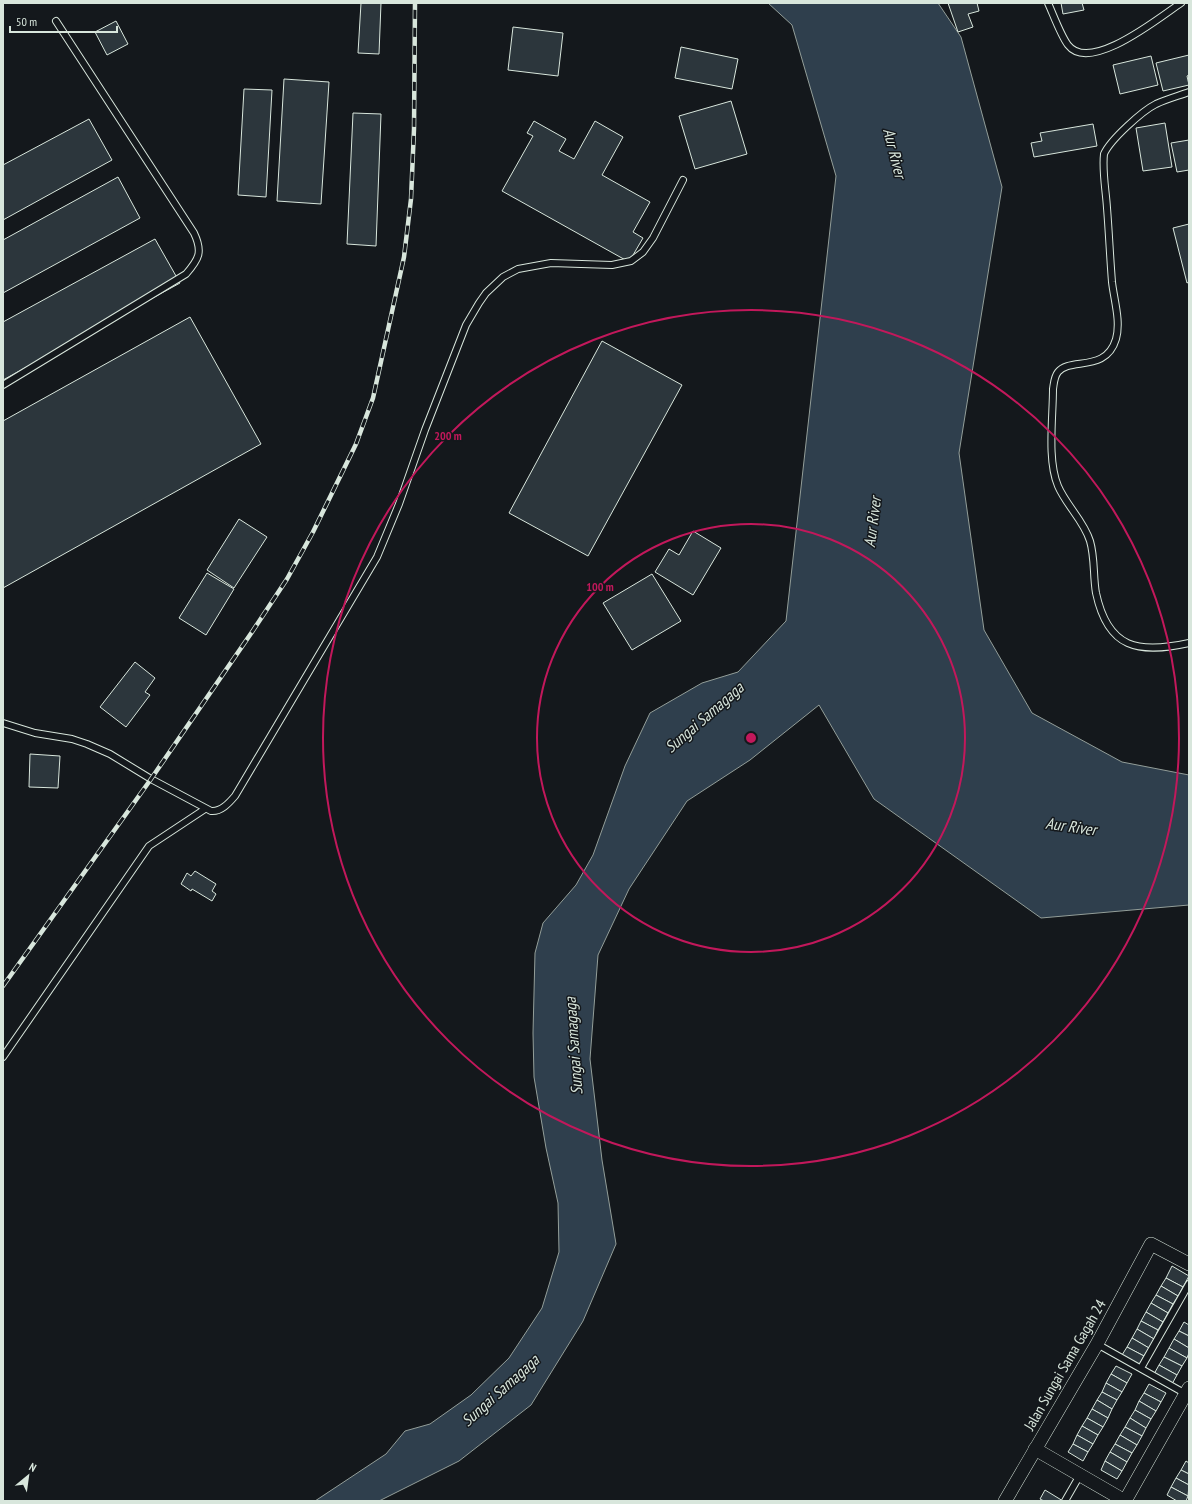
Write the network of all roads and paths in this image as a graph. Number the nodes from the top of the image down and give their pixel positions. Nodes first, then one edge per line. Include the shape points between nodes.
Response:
1 (1048, 3) edge
2 (1181, 3) edge
3 (56, 20) dead end
4 (1189, 92) edge
5 (683, 180) dead end
6 (3, 385) edge
7 (1189, 642) edge
8 (3, 723) edge
9 (205, 808) junction
10 (3, 1057) edge
11 (1189, 1264) edge
12 (1189, 1284) edge
13 (1097, 1344) junction
14 (1141, 1368) junction
15 (1188, 1392) edge
16 (1035, 1450) junction
17 (1080, 1475) junction
18 (1005, 1501) edge
19 (1065, 1501) edge
20 (1125, 1501) edge

1 - 2 lane via 1068,45 1085,53 1098,52 1127,39
3 - 6 lane via 194,233 199,254 186,274
4 - 7 lane via 1155,105 1142,114 1111,143 1104,154 1112,281 1118,327 1116,340 1103,357 1064,368 1054,380 1052,456 1053,473 1059,487 1090,540 1096,593 1105,622 1111,631 1122,641 1136,646 1170,647
5 - 9 lane via 653,238 643,252 631,261 612,265 551,263 524,267 503,277 479,303 466,325 377,557 235,796 217,812
8 - 9 lane via 87,744 110,754
9 - 10 lane via 149,846
11 - 13 street, Jalan Sungai Sama Gagah 24 via 1151,1244
12 - 14 lane
13 - 14 lane
13 - 16 street, Jalan Sungai Sama Gagah 24
14 - 15 lane
15 - 20 street
16 - 17 street
16 - 18 street, Jalan Sungai Sama Gagah 24
17 - 19 lane
17 - 20 street

